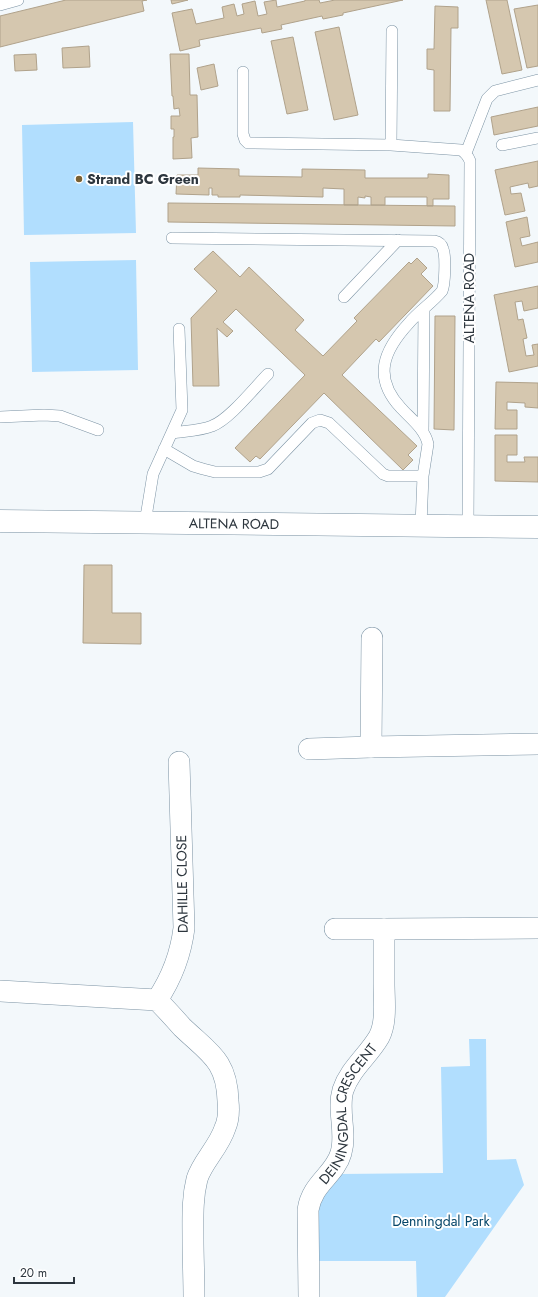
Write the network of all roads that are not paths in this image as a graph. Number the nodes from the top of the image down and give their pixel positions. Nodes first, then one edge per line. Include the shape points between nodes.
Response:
1 (18, 0) edge
2 (0, 4) edge
3 (392, 31) dead end
4 (243, 72) dead end
5 (538, 80) edge
6 (538, 138) edge
7 (391, 145) junction
8 (502, 145) dead end
9 (466, 153) junction
10 (172, 238) dead end
11 (398, 240) junction
12 (344, 297) dead end
13 (424, 309) junction
14 (179, 329) dead end
15 (268, 374) dead end
16 (0, 417) edge
17 (98, 430) dead end
18 (423, 432) junction
19 (172, 433) junction
20 (164, 449) junction
21 (423, 476) junction
22 (0, 521) edge
23 (145, 523) junction
24 (421, 525) junction
25 (468, 526) junction
26 (538, 526) edge
27 (372, 638) dead end
28 (538, 744) edge
29 (371, 746) junction
30 (309, 749) dead end
31 (179, 762) dead end
32 (538, 928) edge
33 (384, 929) junction
34 (335, 930) dead end
35 (0, 991) edge
36 (157, 1000) junction
37 (194, 1297) edge
38 (309, 1297) edge

1 - 2 lane
3 - 7 lane
4 - 7 lane via 243,134 248,143
5 - 9 lane via 495,91 487,99
6 - 8 lane
7 - 9 lane via 461,150
9 - 25 lane, ALTENA ROAD via 470,161
10 - 11 lane
11 - 12 lane
11 - 13 lane via 434,241 443,248 443,288 438,297
13 - 18 lane
13 - 18 lane via 409,323 389,349 383,370 390,395
14 - 19 lane via 182,410
15 - 19 lane via 222,421 204,429
16 - 17 lane via 60,416
18 - 21 lane via 428,444
19 - 20 lane
20 - 21 lane via 193,466 215,472 259,472 268,469 312,423 320,420 329,423 383,474
20 - 23 lane via 152,474
21 - 24 lane
22 - 23 street, ALTENA ROAD
23 - 24 street, ALTENA ROAD
24 - 25 street, ALTENA ROAD
25 - 26 street, ALTENA ROAD
27 - 29 street
28 - 29 street
29 - 30 street
31 - 36 street, DAHILLE CLOSE via 184,928 176,959
32 - 33 street
33 - 34 street
33 - 38 street, DEININGDAL CRESCENT via 382,1031 351,1074 343,1090 341,1154 313,1192 309,1204
35 - 36 street
36 - 37 street via 214,1056 224,1072 228,1091 229,1113 226,1126 221,1140 198,1176 194,1194

